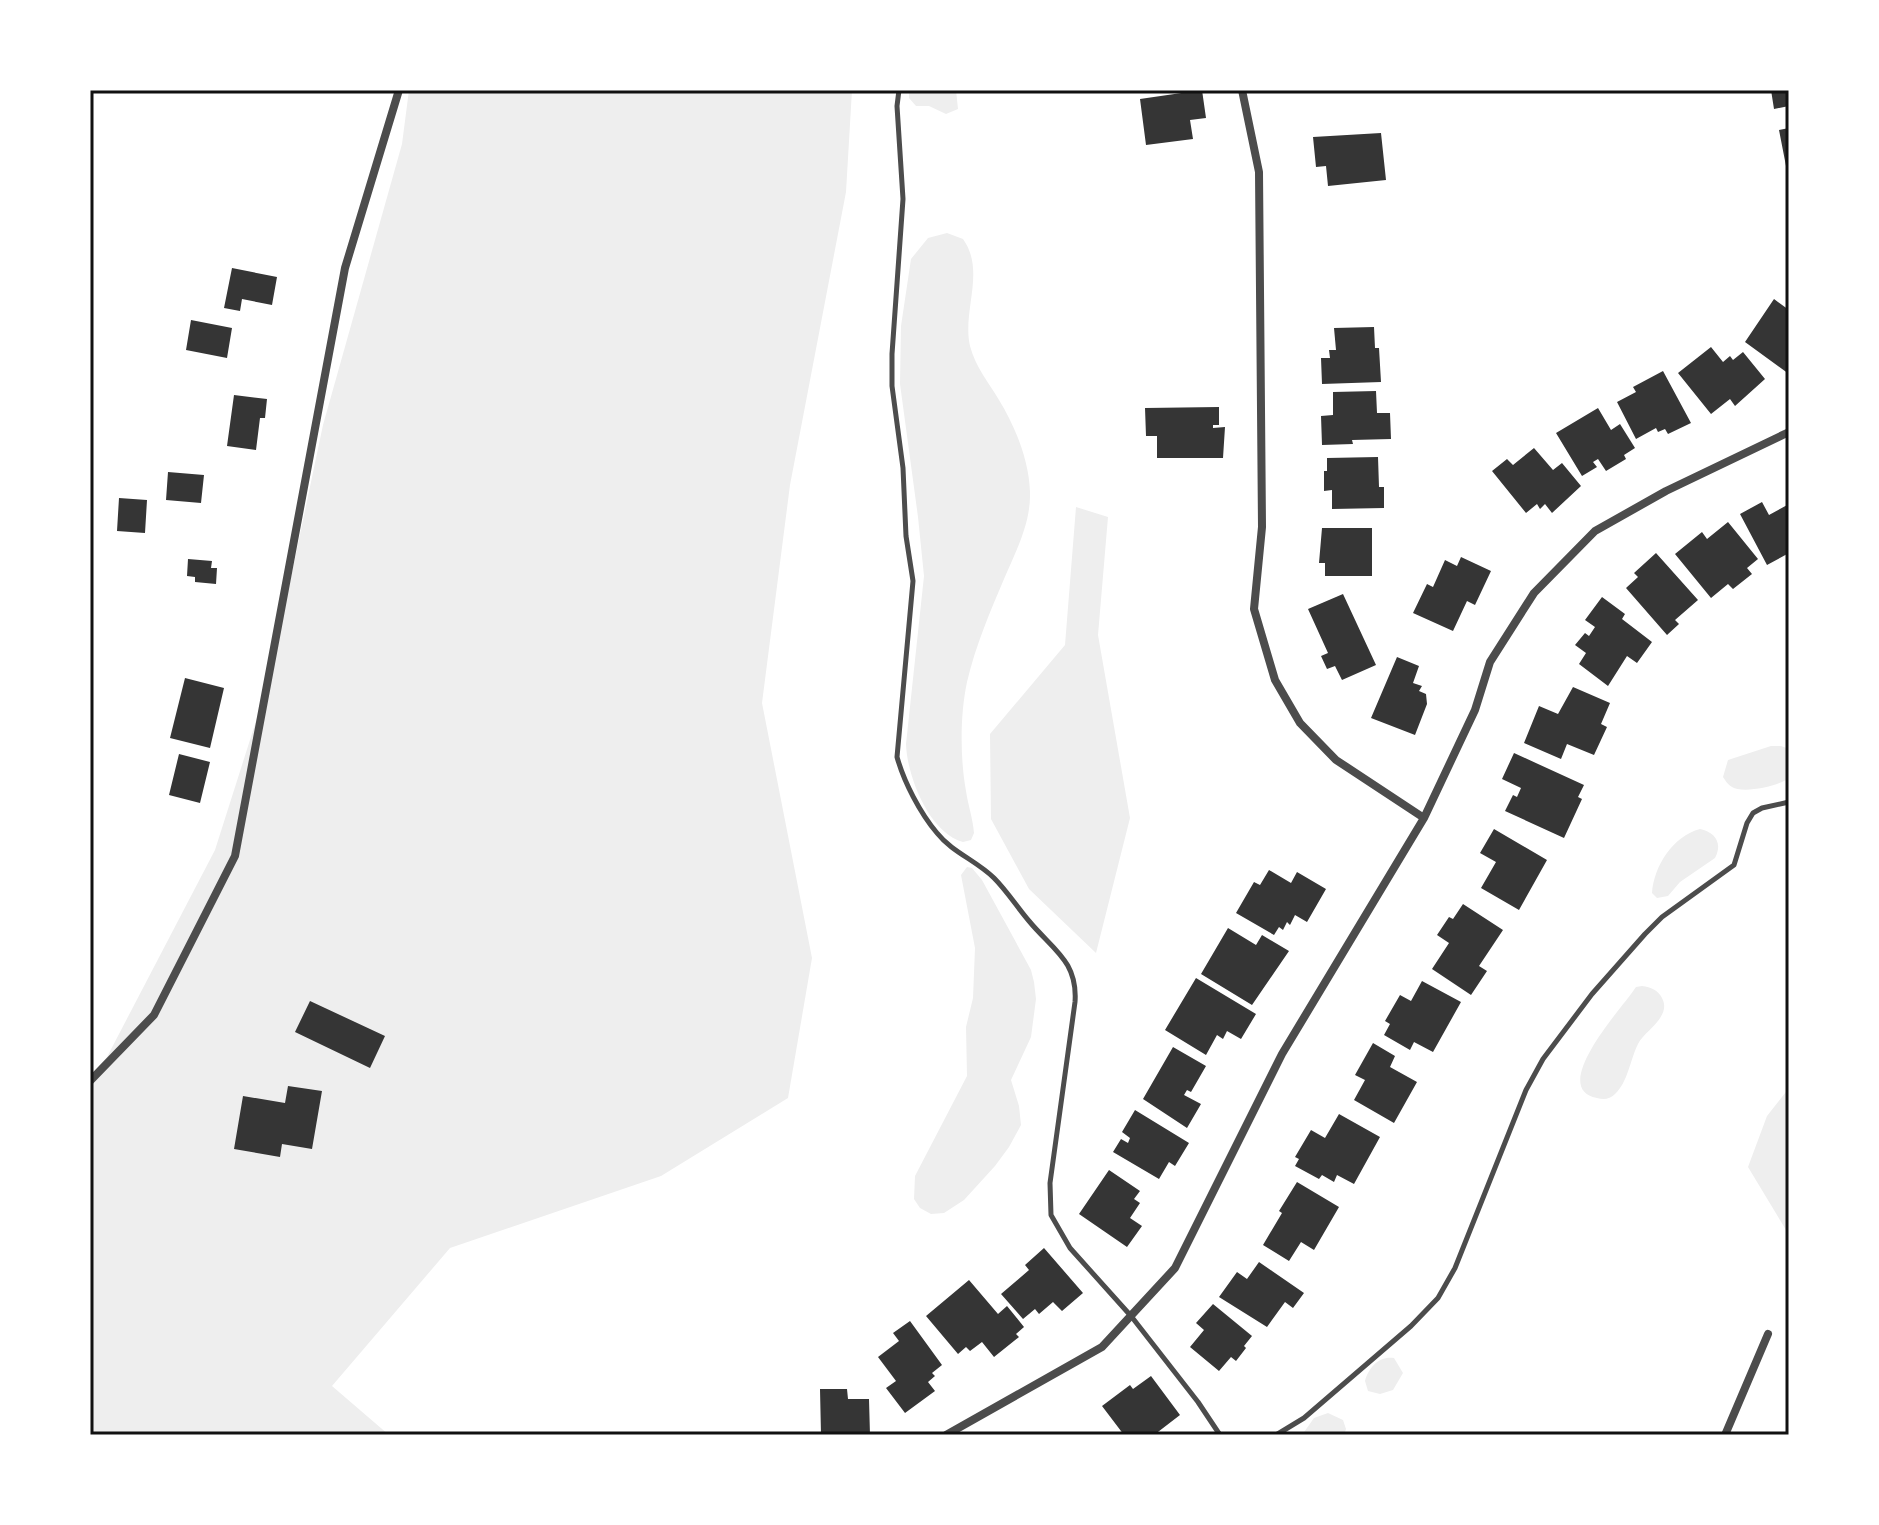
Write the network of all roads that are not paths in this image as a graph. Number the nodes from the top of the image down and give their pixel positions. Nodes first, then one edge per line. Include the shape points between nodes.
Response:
1 (399, 90) edge
2 (899, 90) edge
3 (1242, 90) edge
4 (1789, 432) edge
5 (1789, 802) edge
6 (1424, 818) junction
7 (90, 1081) edge
8 (1131, 1316) junction
9 (1768, 1334) dead end
10 (946, 1435) edge
11 (1220, 1435) edge
12 (1276, 1435) edge
13 (1725, 1435) edge

1 - 7 street via 345,268 235,856 154,1015
2 - 8 lane via 903,199 892,386 913,581 897,757 937,834 995,879 1054,945 1073,977 1075,1002 1050,1183 1051,1215 1070,1248
3 - 6 street via 1259,172 1262,527 1254,609 1275,680 1300,723 1336,760
4 - 6 street via 1595,531 1534,593 1490,662 1475,710
5 - 12 lane via 1753,813 1734,865 1645,934 1543,1059 1438,1298 1304,1418
6 - 8 street via 1282,1054 1175,1268
8 - 10 street via 1102,1347
8 - 11 lane
9 - 13 street

